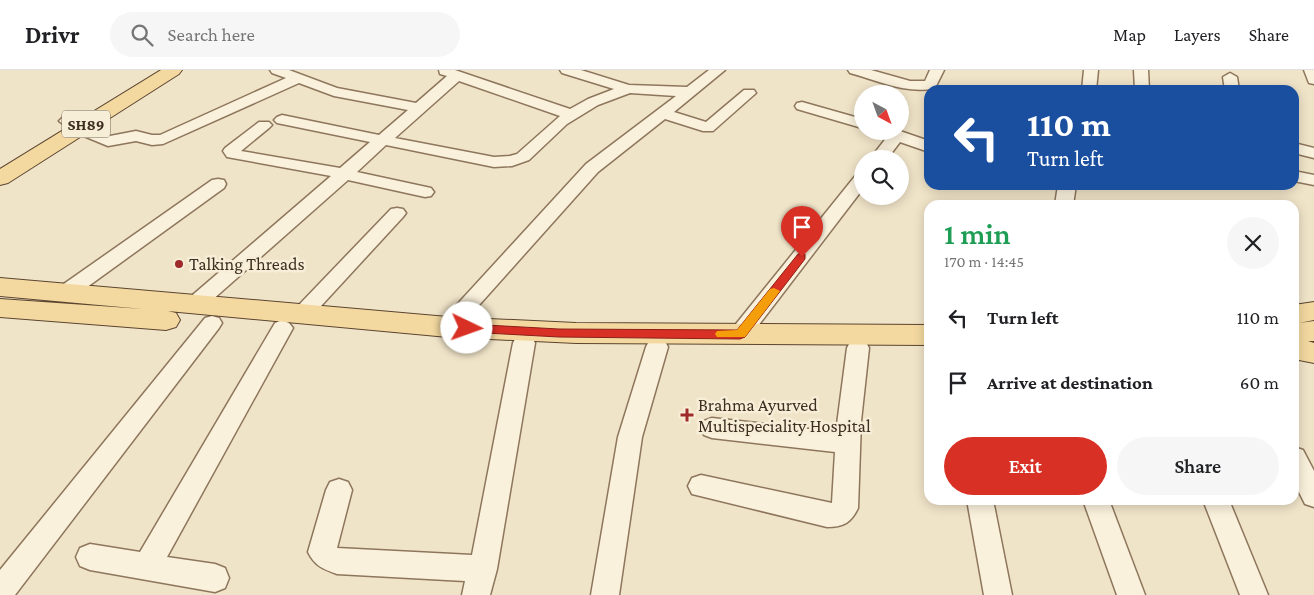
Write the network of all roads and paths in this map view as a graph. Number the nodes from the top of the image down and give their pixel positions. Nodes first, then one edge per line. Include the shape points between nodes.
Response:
1 (151, 70) edge
2 (173, 70) edge
3 (277, 70) edge
4 (442, 70) edge
5 (567, 70) edge
6 (718, 70) edge
7 (855, 70) edge
8 (937, 70) edge
9 (1091, 70) edge
10 (1141, 70) edge
11 (1311, 70) edge
12 (457, 75) junction
13 (299, 78) junction
14 (1314, 80) edge
15 (1090, 85) edge
16 (1142, 85) edge
17 (628, 89) junction
18 (691, 92) junction
19 (749, 93) dead end
20 (802, 106) dead end
21 (234, 107) junction
22 (421, 108) junction
23 (663, 113) junction
24 (572, 115) junction
25 (282, 120) dead end
26 (854, 122) edge
27 (73, 125) junction
28 (909, 140) edge
29 (383, 142) junction
30 (924, 145) edge
31 (1299, 149) edge
32 (1314, 153) edge
33 (0, 162) edge
34 (345, 174) junction
35 (1299, 177) edge
36 (0, 178) edge
37 (1314, 180) edge
38 (218, 184) dead end
39 (854, 189) edge
40 (425, 192) dead end
41 (397, 213) dead end
42 (0, 287) edge
43 (66, 292) junction
44 (0, 308) edge
45 (1314, 311) edge
46 (1299, 313) edge
47 (204, 314) junction
48 (293, 321) junction
49 (448, 327) junction
50 (1314, 331) edge
51 (1299, 332) edge
52 (740, 334) junction
53 (924, 335) edge
54 (524, 343) junction
55 (657, 347) junction
56 (924, 347) edge
57 (858, 348) junction
58 (1299, 350) edge
59 (1314, 353) edge
60 (712, 428) dead end
61 (848, 444) junction
62 (1299, 468) edge
63 (701, 486) dead end
64 (339, 490) dead end
65 (1314, 496) edge
66 (981, 505) edge
67 (1098, 505) edge
68 (1218, 505) edge
69 (90, 557) dead end
70 (146, 566) junction
71 (483, 569) junction
72 (215, 578) dead end
73 (0, 592) edge
74 (476, 595) edge
75 (605, 595) edge
76 (998, 595) edge
77 (1131, 595) edge
78 (1254, 595) edge

1 - 27 main road, SH89
2 - 27 main road, SH89
3 - 13 street
4 - 12 street
5 - 17 street
6 - 18 street
7 - 8 street via 910,85 930,85
9 - 15 street
10 - 16 street
11 - 14 street
12 - 22 street
12 - 24 street
13 - 21 street
13 - 22 street via 334,92
17 - 18 street
17 - 24 street via 593,102
18 - 23 street
19 - 23 street via 708,128
20 - 26 street
21 - 27 street via 156,140 136,136 108,141
21 - 34 street via 262,122 231,151 233,154
22 - 29 street
23 - 49 street via 592,168
24 - 29 street via 523,157 512,161 494,162
25 - 29 street
27 - 33 main road, SH89
27 - 36 main road, SH89
28 - 30 street
29 - 34 street
31 - 32 street
34 - 40 street
34 - 47 street
35 - 37 street
38 - 43 street
39 - 52 street
41 - 48 street
42 - 43 main road
43 - 47 main road
44 - 47 main road
45 - 46 main road
47 - 48 main road
47 - 73 street
48 - 49 main road
48 - 54 main road via 446,341
48 - 70 street
49 - 52 main road via 559,333
50 - 51 main road
52 - 53 main road
54 - 55 main road
54 - 71 street
55 - 57 main road
55 - 75 street via 630,437
56 - 57 main road
57 - 61 street
58 - 59 main road
60 - 61 street
61 - 63 street via 845,508 838,515
62 - 65 street
64 - 71 street via 322,552 328,558
66 - 76 street
67 - 77 street
68 - 78 street
69 - 70 street
70 - 72 street
71 - 74 street

